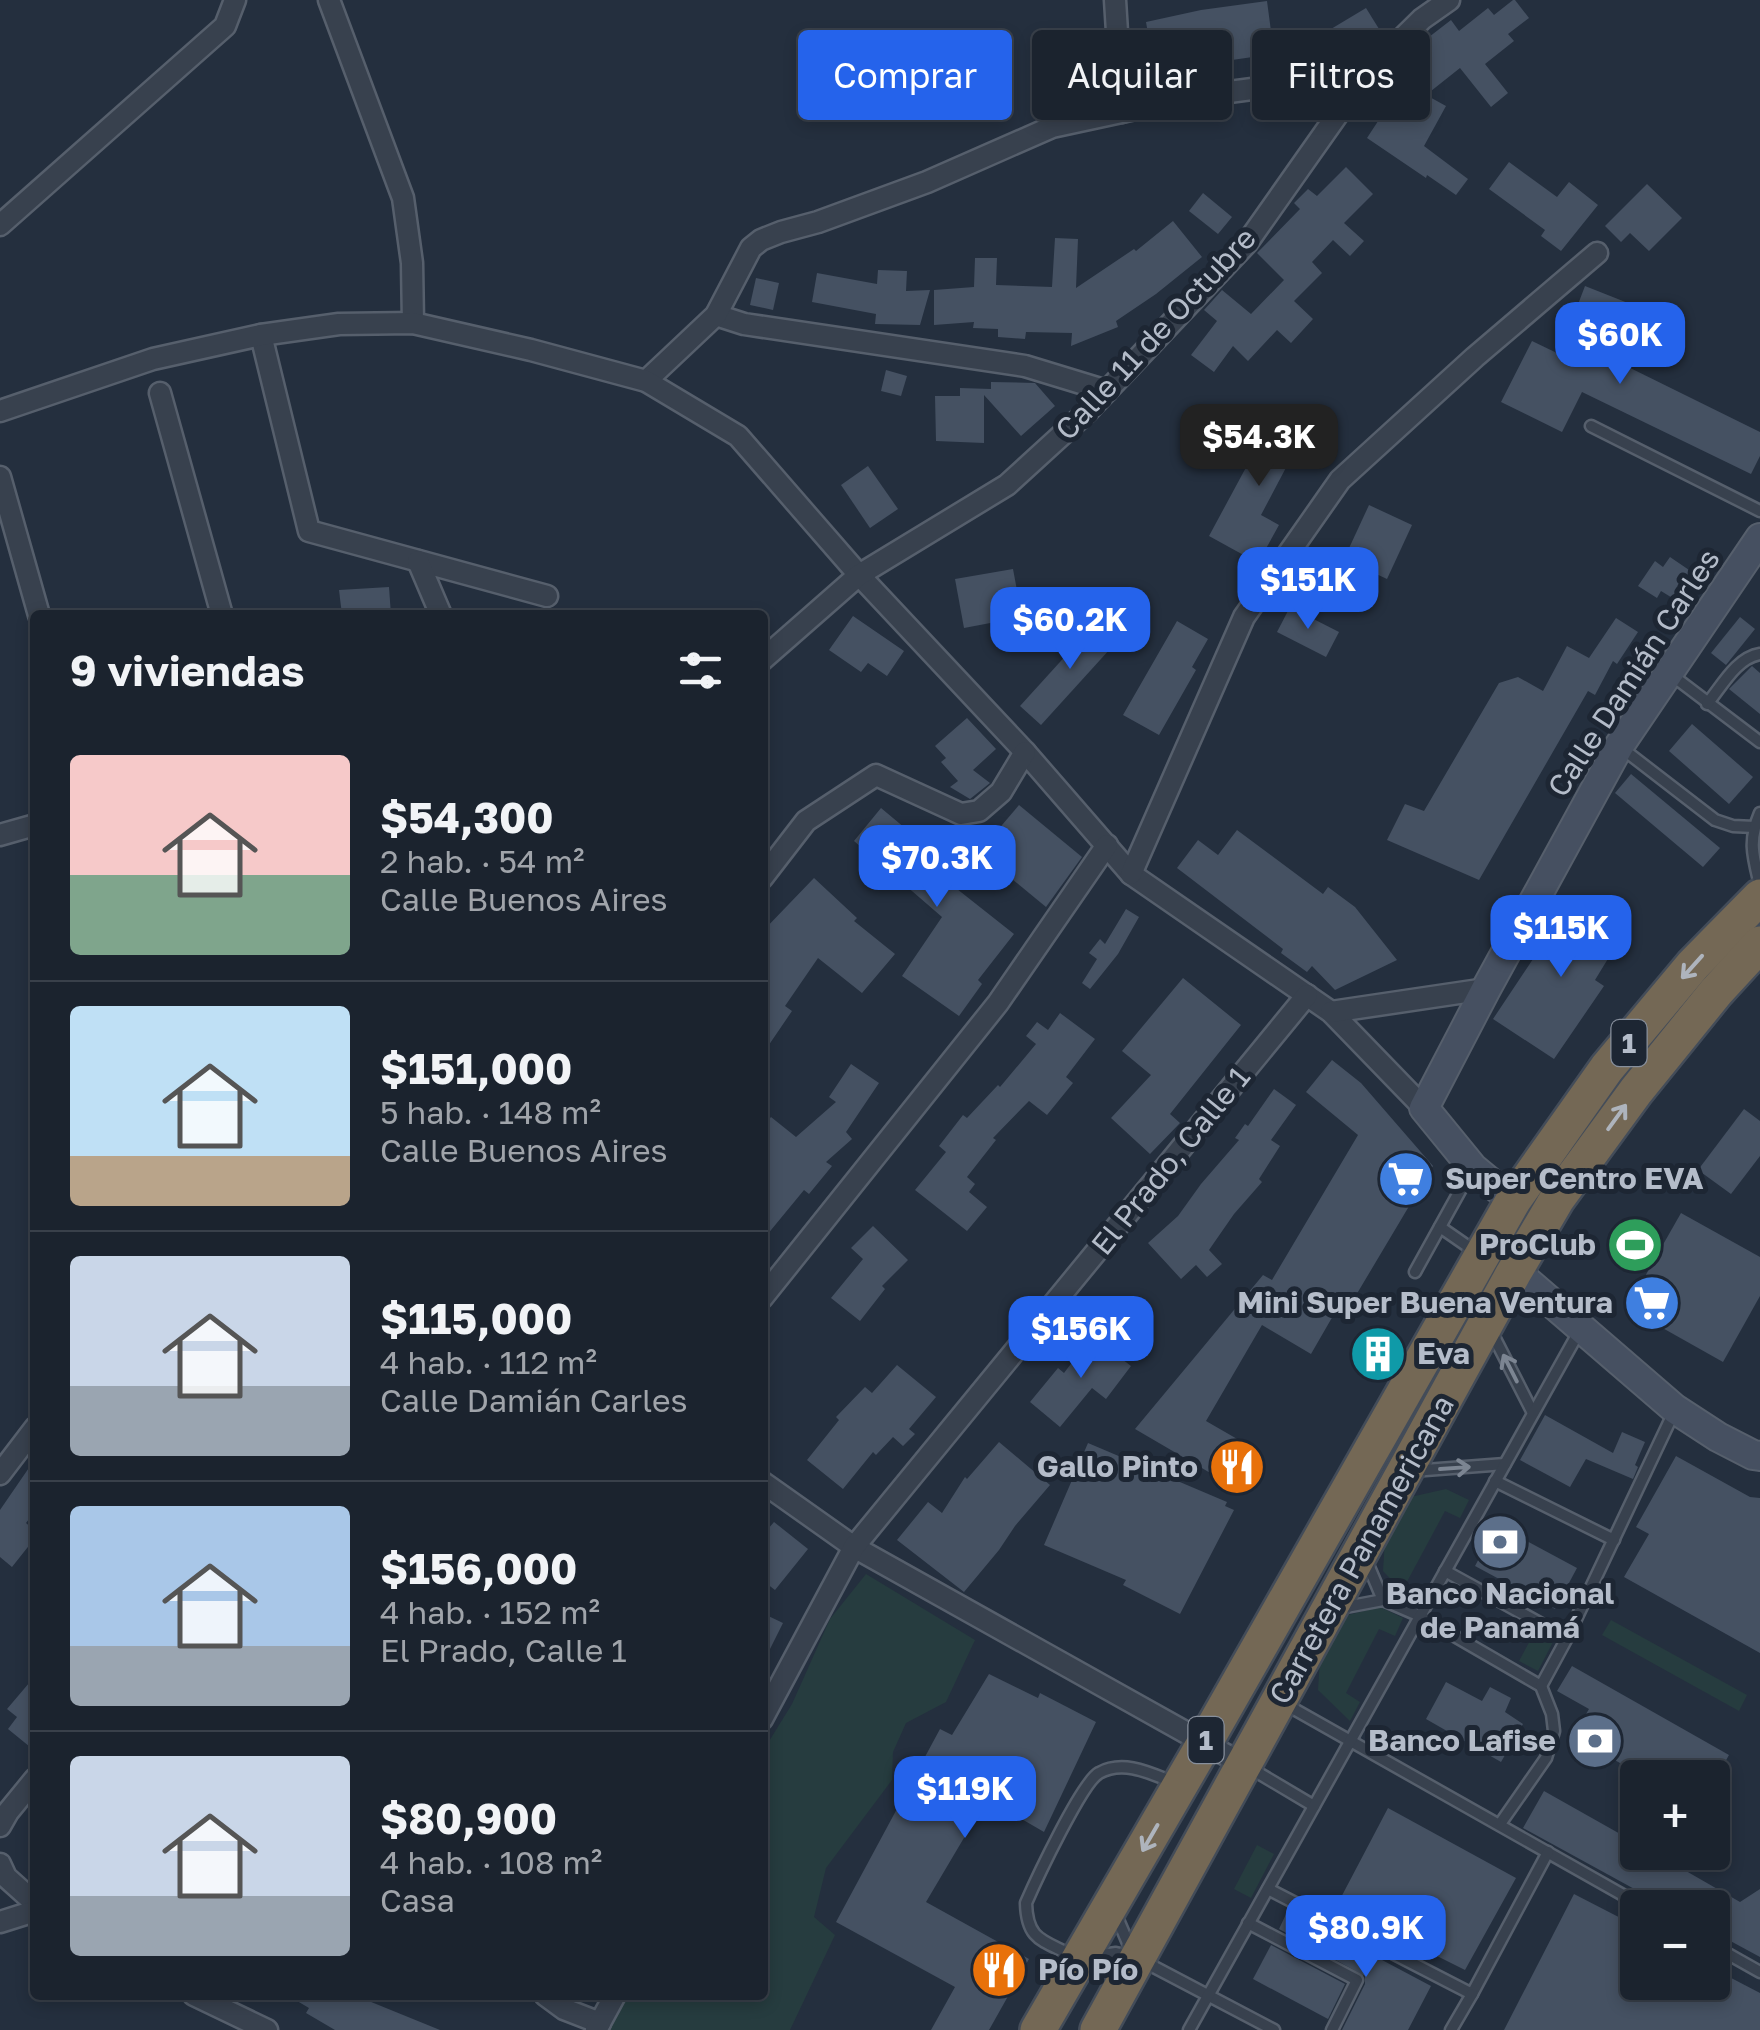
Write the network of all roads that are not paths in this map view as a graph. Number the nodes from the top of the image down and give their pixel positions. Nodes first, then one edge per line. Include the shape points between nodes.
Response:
1 (235, 0) edge
2 (329, 0) edge
3 (1116, 0) edge
4 (1449, 0) edge
5 (1118, 30) edge
6 (1412, 30) edge
7 (1082, 120) edge
8 (1334, 120) edge
9 (0, 225) edge
10 (1597, 253) dead end
11 (716, 315) junction
12 (413, 323) junction
13 (260, 335) junction
14 (646, 381) junction
15 (1108, 391) junction
16 (160, 393) dead end
17 (0, 411) edge
18 (1592, 426) dead end
19 (0, 477) edge
20 (1760, 511) edge
21 (1760, 538) edge
22 (418, 561) junction
23 (859, 575) junction
24 (547, 596) dead end
25 (38, 610) edge
26 (221, 610) edge
27 (439, 610) edge
28 (1760, 654) edge
29 (768, 655) edge
30 (1667, 672) junction
31 (1708, 704) junction
32 (1760, 742) edge
33 (1618, 746) junction
34 (1025, 752) junction
35 (1760, 813) edge
36 (30, 826) edge
37 (1754, 828) junction
38 (0, 834) edge
39 (1107, 844) junction
40 (768, 870) edge
41 (1131, 874) junction
42 (1760, 885) edge
43 (1760, 897) edge
44 (1760, 944) edge
45 (1486, 989) junction
46 (1307, 995) junction
47 (1331, 1012) junction
48 (1424, 1108) junction
49 (1473, 1168) junction
50 (1513, 1201) junction
51 (1440, 1227) junction
52 (1487, 1247) junction
53 (1515, 1271) junction
54 (1415, 1272) dead end
55 (768, 1290) edge
56 (1489, 1320) junction
57 (1581, 1328) junction
58 (1676, 1409) junction
59 (1533, 1413) junction
60 (30, 1435) edge
61 (1372, 1450) junction
62 (1760, 1456) edge
63 (1505, 1464) junction
64 (1406, 1471) junction
65 (0, 1474) edge
66 (1495, 1481) junction
67 (768, 1486) edge
68 (1614, 1540) junction
69 (854, 1548) junction
70 (1362, 1550) junction
71 (1445, 1572) junction
72 (1382, 1600) junction
73 (1329, 1610) junction
74 (1420, 1616) junction
75 (1567, 1638) junction
76 (1541, 1686) junction
77 (1280, 1701) junction
78 (768, 1708) edge
79 (1350, 1740) junction
80 (1204, 1744) junction
81 (1244, 1765) junction
82 (30, 1785) edge
83 (1180, 1786) junction
84 (1314, 1806) junction
85 (1500, 1824) junction
86 (0, 1826) edge
87 (1548, 1852) junction
88 (0, 1864) edge
89 (1268, 1889) junction
90 (1620, 1893) edge
91 (1117, 1894) junction
92 (30, 1898) edge
93 (30, 1912) edge
94 (0, 1922) edge
95 (1248, 1923) junction
96 (1730, 1955) edge
97 (1137, 1958) junction
98 (1079, 1959) junction
99 (1760, 1972) edge
100 (1472, 1994) junction
101 (1208, 1995) junction
102 (207, 2000) edge
103 (552, 2000) edge
104 (612, 2000) edge
105 (598, 2027) edge
106 (267, 2030) edge
107 (1038, 2030) edge
108 (1098, 2030) edge
109 (1189, 2030) edge
110 (1274, 2030) edge
111 (1332, 2030) edge
112 (1451, 2030) edge

1 - 9 street via 225,26
2 - 12 street via 402,198
3 - 5 street
4 - 6 street, Calle 11 de Octubre
7 - 11 street via 762,240 751,248
8 - 15 street, Calle 11 de Octubre via 1247,243
10 - 41 street via 1340,480 1244,617
11 - 14 street
11 - 15 street via 1025,366
12 - 13 street
12 - 14 street
13 - 17 street via 153,359
13 - 22 street via 309,530
14 - 23 street via 738,436
15 - 23 street, Calle 11 de Octubre via 1008,485
16 - 26 street
18 - 20 lane
19 - 25 street
21 - 30 street, Calle Damián Carles
22 - 24 street
22 - 27 street
23 - 29 street, Calle 11 de Octubre
23 - 34 street
28 - 31 lane via 1742,660
30 - 31 lane
30 - 33 street, Calle Damián Carles
31 - 32 lane
33 - 37 lane via 1715,820
33 - 45 street, Calle Damián Carles
34 - 39 street
34 - 40 street via 1001,792 979,811 961,814 876,775 806,822
35 - 37 lane
36 - 38 street
37 - 42 lane via 1751,848
39 - 41 street
39 - 55 street via 998,1003
41 - 46 street
43 -> 50 highway, Carretera Panamericana / 1 via 1608,1068
53 -> 44 highway, Carretera Panamericana / 1 via 1557,1198 1636,1091
45 - 47 street
45 - 48 street, Calle Damián Carles
46 - 47 street
46 - 69 street, El Prado, Calle 1
47 - 48 street
48 - 49 street
49 - 50 street
49 - 51 lane
49 - 52 street via 1486,1199
50 - 52 highway, Carretera Panamericana / 1
50 - 56 highway via 1525,1216 1503,1258
51 - 52 lane
51 - 54 lane
52 - 61 highway, Carretera Panamericana / 1
53 - 56 highway, Carretera Panamericana / 1
53 - 57 street
59 -> 56 lane
56 - 64 highway, Carretera Panamericana / 1
57 - 58 street
57 - 59 lane
58 - 62 street
58 - 68 lane
59 - 63 lane
60 - 65 street
61 - 80 highway, Carretera Panamericana / 1
61 - 81 highway, 1 via 1368,1484 1245,1708 1239,1738
64 -> 63 lane
63 - 66 lane
64 - 70 highway, Carretera Panamericana / 1
66 - 68 lane
66 - 71 lane
67 - 69 street
68 - 75 lane
69 - 78 street, El Prado, Calle 1
69 - 80 street
70 - 72 lane
70 - 73 highway, Carretera Panamericana / 1
71 - 74 lane
71 - 75 lane
72 - 73 lane
72 - 74 lane
73 - 77 highway, Carretera Panamericana / 1
74 - 76 lane
74 - 79 lane
75 - 76 lane
76 - 85 lane via 1554,1732 1546,1758
77 - 79 lane
77 - 81 highway, Carretera Panamericana / 1
79 - 84 lane
79 - 85 lane
80 - 81 street
80 - 83 highway, Carretera Panamericana / 1
81 - 84 lane
81 - 97 highway, Carretera Panamericana / 1
82 - 86 street
83 -> 91 highway, Carretera Panamericana / 1
83 - 98 lane via 1117,1767 1096,1774 1080,1797 1026,1903 1035,1936
84 - 89 lane
85 - 87 lane
87 - 90 lane
87 - 100 lane
88 - 92 street
89 - 95 lane
89 - 100 lane
91 - 97 lane via 1116,1912
91 - 98 highway, Carretera Panamericana / 1
93 - 94 street
95 - 101 lane
95 - 111 lane via 1357,1980
96 - 99 lane
97 - 98 lane via 1116,1953
97 - 101 lane
97 - 108 highway, Carretera Panamericana / 1
98 - 107 highway, Carretera Panamericana / 1
100 - 112 lane
101 - 109 lane
101 - 110 lane
102 - 106 street
103 - 105 street
104 - 105 street

